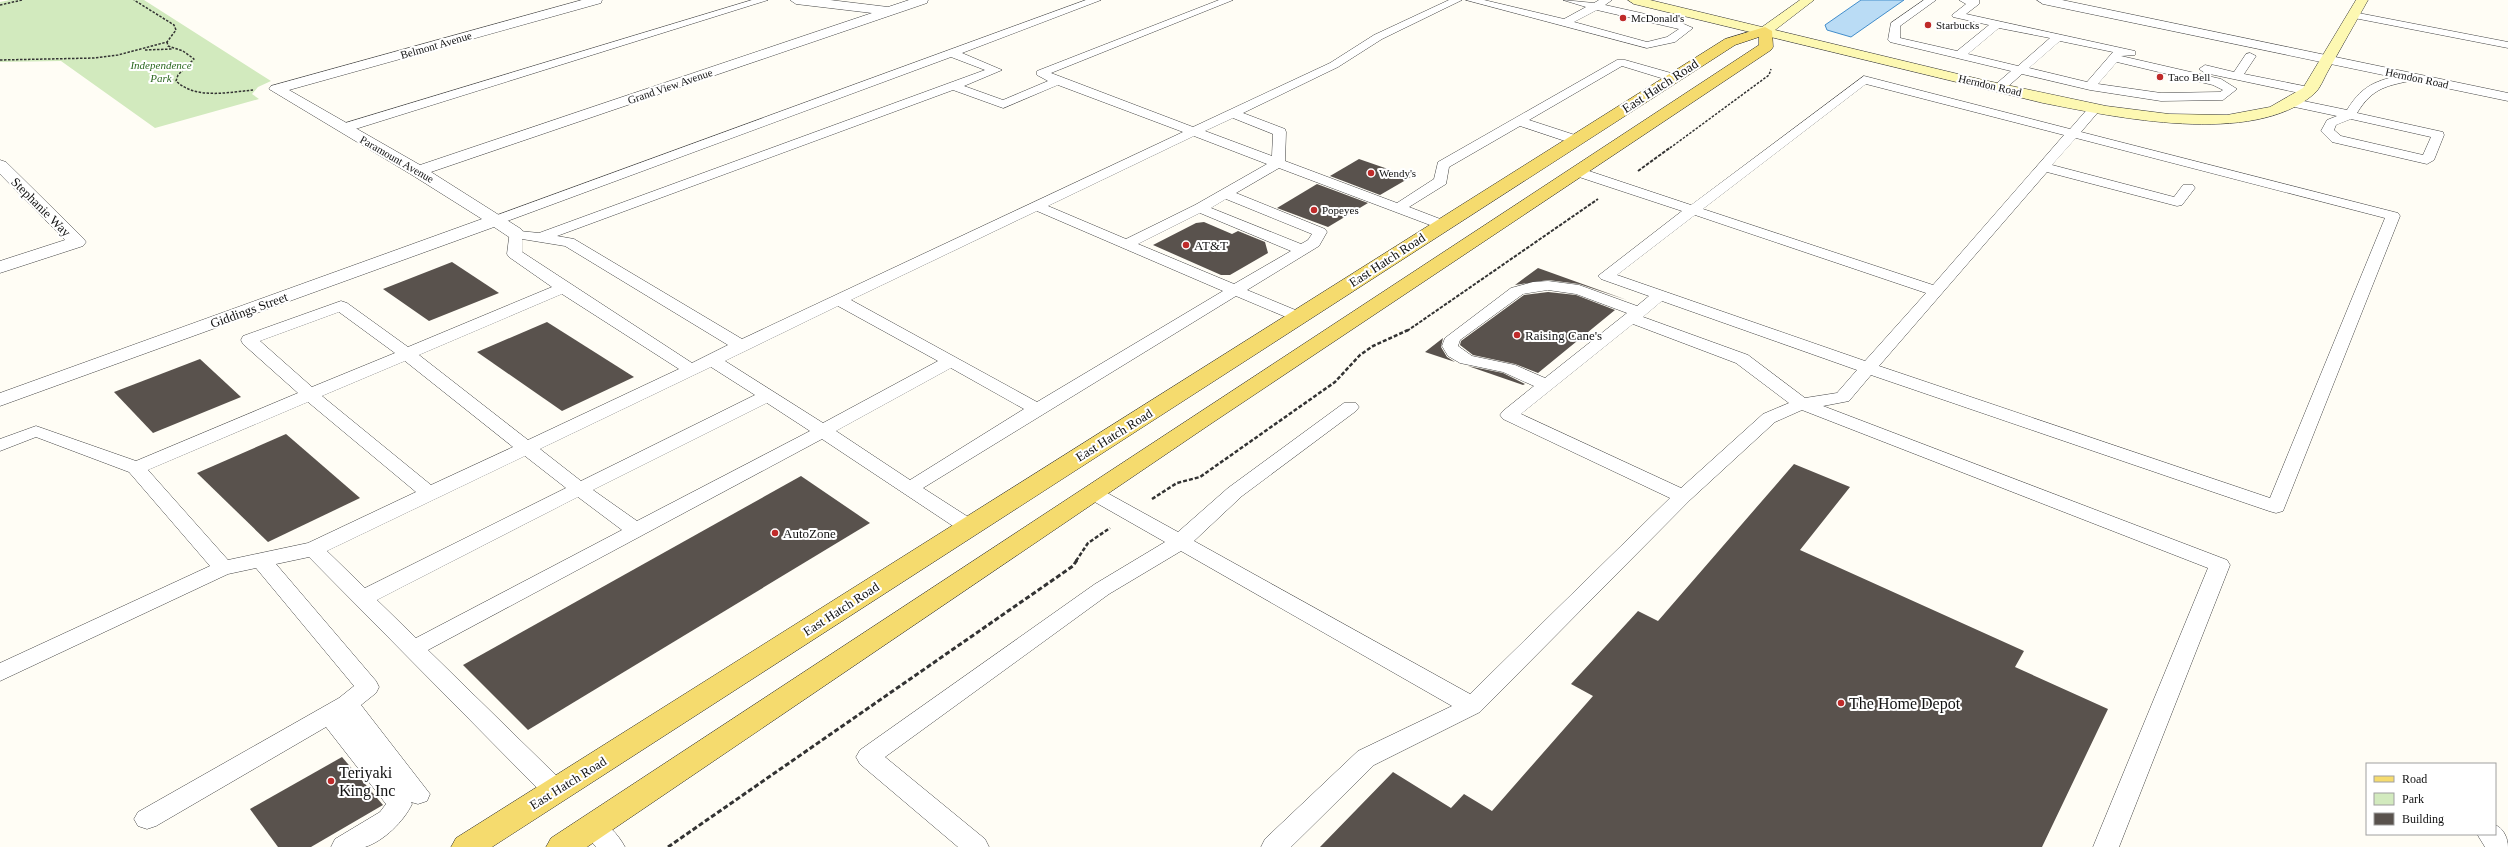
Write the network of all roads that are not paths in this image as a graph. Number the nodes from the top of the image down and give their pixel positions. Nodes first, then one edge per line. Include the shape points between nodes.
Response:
1 (596, 0) edge
2 (763, 0) edge
3 (796, 0) edge
4 (922, 0) edge
5 (1096, 0) edge
6 (1228, 0) edge
7 (1457, 0) edge
8 (1471, 0) edge
9 (1568, 0) edge
10 (1606, 0) edge
11 (1634, 0) edge
12 (1808, 0) edge
13 (1931, 0) edge
14 (2042, 0) edge
15 (2362, 0) edge
16 (1972, 1) edge
17 (2060, 2) edge
18 (1594, 7) junction
19 (891, 10) junction
20 (2353, 15) junction
21 (1565, 23) junction
22 (1997, 24) junction
23 (1765, 31) junction
24 (2058, 37) junction
25 (2508, 44) edge
26 (951, 53) junction
27 (2116, 54) junction
28 (1958, 56) junction
29 (2250, 56) dead end
30 (2326, 60) junction
31 (2020, 70) junction
32 (2237, 76) junction
33 (2410, 77) junction
34 (1674, 78) junction
35 (1058, 81) junction
36 (954, 86) junction
37 (2090, 86) junction
38 (2000, 87) junction
39 (276, 89) joint
40 (2309, 91) junction
41 (2508, 97) edge
42 (2294, 103) junction
43 (2095, 108) junction
44 (1232, 113) junction
45 (2350, 115) junction
46 (1518, 121) junction
47 (344, 128) junction
48 (1194, 132) junction
49 (2072, 135) junction
50 (1576, 140) junction
51 (1278, 163) junction
52 (0, 165) edge
53 (2044, 167) junction
54 (418, 171) junction
55 (1578, 172) junction
56 (2188, 188) dead end
57 (1225, 194) junction
58 (1036, 206) junction
59 (1200, 208) junction
60 (1399, 208) junction
61 (1690, 212) junction
62 (497, 220) junction
63 (1443, 225) junction
64 (515, 233) junction
65 (540, 237) junction
66 (1126, 244) junction
67 (1302, 250) junction
68 (0, 267) edge
69 (564, 288) junction
70 (1235, 290) junction
71 (1936, 291) junction
72 (1660, 294) junction
73 (840, 300) junction
74 (1634, 315) junction
75 (1299, 317) junction
76 (741, 346) junction
77 (407, 354) junction
78 (712, 360) junction
79 (951, 361) junction
80 (1868, 368) junction
81 (692, 370) junction
82 (1546, 385) junction
83 (310, 395) junction
84 (768, 396) junction
85 (0, 400) edge
86 (1802, 404) junction
87 (1350, 407) dead end
88 (1037, 409) junction
89 (823, 432) junction
90 (0, 445) edge
91 (527, 448) junction
92 (136, 468) junction
93 (910, 488) junction
94 (578, 489) junction
95 (1093, 493) junction
96 (430, 494) junction
97 (1683, 496) junction
98 (969, 527) junction
99 (637, 531) junction
100 (1179, 543) junction
101 (313, 549) junction
102 (261, 560) junction
103 (223, 568) junction
104 (362, 599) junction
105 (413, 649) junction
106 (0, 673) edge
107 (1472, 706) junction
108 (338, 710) junction
109 (556, 790) junction
110 (418, 794) dead end
111 (147, 819) dead end
112 (2491, 835) edge
113 (602, 837) edge
114 (344, 847) edge
115 (467, 847) edge
116 (562, 847) edge
117 (976, 847) edge
118 (1274, 847) edge
119 (2106, 847) edge
120 (2499, 847) edge

1 - 39 street, Belmont Avenue
2 - 47 lane
3 - 19 street
4 - 19 street, Grand View Avenue
5 - 26 lane
6 - 35 lane via 1041,73
7 - 44 lane via 1378,37 1334,65
8 - 21 lane
9 - 18 lane
10 - 18 lane
11 - 23 main road, Herndon Road
12 - 23 main road, East Hatch Road
13 - 28 lane via 1895,25 1894,40
14 - 17 street, Herndon Road
15 - 20 main road
16 - 22 lane via 1957,15
17 - 30 street, Herndon Road
18 - 21 lane
18 - 21 lane via 1631,12 1688,28 1671,40 1647,45
19 - 54 street, Grand View Avenue
20 - 25 lane
20 - 30 main road
22 - 24 lane
22 - 28 lane
23 - 34 main road, East Hatch Road via 1730,42
23 - 38 main road, Herndon Road
23 - 55 main road, East Hatch Road via 1766,47
24 - 27 lane
24 - 31 lane
26 - 36 lane via 996,70
26 - 62 lane
27 - 32 lane
27 - 37 lane
27 - 37 lane via 2217,82 2231,89 2222,96 2161,97
28 - 31 lane
29 - 32 lane
30 - 33 street, Herndon Road
30 - 40 main road, Herndon Road
31 - 37 lane
31 - 38 lane
32 - 40 lane
33 - 41 street, Herndon Road
33 - 45 lane via 2375,85 2361,96
34 - 46 lane via 1621,62
34 - 50 main road, East Hatch Road
35 - 36 lane via 1003,104
35 - 48 lane
36 - 65 lane
38 - 43 main road, Herndon Road
39 - 47 street, Paramount Avenue
40 - 42 main road, Herndon Road
42 - 43 main road, Herndon Road via 2266,115 2220,120 2158,118
42 - 45 lane
43 - 49 lane
44 - 48 lane
44 - 51 lane via 1280,132
45 - 45 lane via 2409,128 2438,135 2427,160 2337,139 2328,131 2330,123
46 - 50 lane
46 - 60 lane via 1443,165 1441,181
47 - 54 street, Paramount Avenue
48 - 51 lane
48 - 58 lane
49 - 53 lane
49 - 61 lane via 1864,80
49 - 80 lane via 2393,216 2276,507
50 - 63 main road, East Hatch Road
51 - 57 lane
51 - 60 lane
52 - 68 street, Stephanie Way via 77,242
53 - 56 lane via 2177,202
53 - 71 lane
54 - 62 street, Paramount Avenue
55 - 61 lane
55 - 95 main road, East Hatch Road
57 - 59 lane
57 - 67 lane via 1320,232 1314,243
58 - 66 lane
58 - 73 lane
59 - 66 lane
59 - 67 lane
60 - 63 lane
61 - 71 lane
61 - 72 lane via 1606,276
62 - 64 street, Paramount Avenue
62 - 85 street, Giddings Street
63 - 75 main road, East Hatch Road
64 - 65 lane
64 - 69 lane via 514,254
65 - 76 lane via 569,242
66 - 70 lane
67 - 70 lane
69 - 77 lane
69 - 81 lane
70 - 75 lane
70 - 88 lane
71 - 80 lane
72 - 74 lane
72 - 80 lane
73 - 76 lane
73 - 79 lane
74 - 82 lane
74 - 82 lane via 1592,293 1568,287 1525,288 1517,291 1452,338 1450,346 1453,352 1467,360 1504,367
74 - 86 lane via 1742,359
75 - 98 main road, East Hatch Road
76 - 78 lane
77 - 83 lane
77 - 83 lane via 341,306 249,340
77 - 91 lane
78 - 81 lane
78 - 84 lane
79 - 88 lane
79 - 89 lane
80 - 86 lane via 1843,397
81 - 91 lane
82 - 97 lane via 1509,415
83 - 92 lane
83 - 96 lane
84 - 89 lane
84 - 94 lane
86 - 97 lane via 1769,418
86 - 119 lane via 2220,564
87 - 100 lane via 1235,492
88 - 93 lane
89 - 93 lane
89 - 99 lane
90 - 92 lane via 36,431
91 - 94 lane
91 - 96 lane
92 - 103 lane
93 - 98 lane
94 - 99 lane
94 - 104 lane
95 - 100 lane
95 - 113 main road, East Hatch Road
96 - 101 lane
97 - 107 lane
98 - 109 main road, East Hatch Road
99 - 105 lane
100 - 107 lane
100 - 117 lane via 1102,589 868,757
101 - 102 lane
101 - 104 lane
102 - 103 lane
102 - 108 lane via 368,687
103 - 106 lane
104 - 105 lane
105 - 109 lane
107 - 118 lane via 1366,758
108 - 110 lane
108 - 111 lane
108 - 114 lane via 400,804 389,819
109 - 115 main road, East Hatch Road
112 - 120 lane
113 - 116 main road, East Hatch Road

